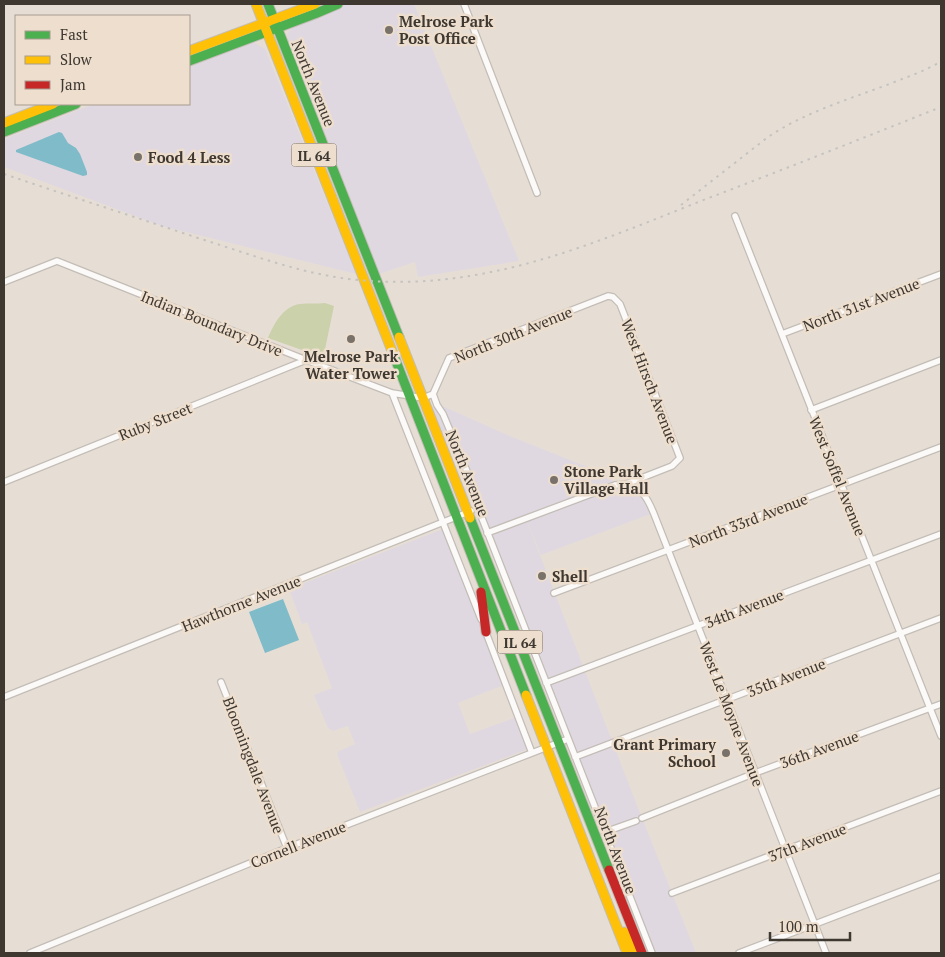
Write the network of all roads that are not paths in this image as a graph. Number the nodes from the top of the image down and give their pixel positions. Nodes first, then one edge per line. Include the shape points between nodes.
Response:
1 (256, 4) edge
2 (268, 4) edge
3 (315, 4) edge
4 (338, 4) edge
5 (464, 4) edge
6 (276, 23) junction
7 (265, 27) junction
8 (190, 51) edge
9 (190, 61) edge
10 (306, 98) junction
11 (294, 103) junction
12 (49, 105) edge
13 (73, 105) edge
14 (4, 123) edge
15 (4, 132) edge
16 (323, 142) junction
17 (311, 147) junction
18 (537, 193) dead end
19 (735, 216) dead end
20 (941, 274) edge
21 (4, 282) edge
22 (620, 304) joint
23 (782, 334) junction
24 (306, 360) junction
25 (941, 360) edge
26 (392, 393) junction
27 (433, 394) junction
28 (409, 396) junction
29 (424, 398) junction
30 (811, 410) junction
31 (941, 447) edge
32 (4, 482) edge
33 (626, 484) junction
34 (841, 486) junction
35 (473, 510) junction
36 (456, 517) junction
37 (443, 522) junction
38 (487, 533) junction
39 (941, 534) edge
40 (668, 550) junction
41 (871, 560) junction
42 (490, 567) junction
43 (476, 569) junction
44 (502, 570) junction
45 (554, 593) dead end
46 (519, 607) junction
47 (941, 618) edge
48 (513, 625) junction
49 (698, 626) junction
50 (486, 632) junction
51 (901, 634) junction
52 (221, 682) dead end
53 (546, 683) junction
54 (4, 697) edge
55 (727, 700) junction
56 (941, 704) edge
57 (930, 708) junction
58 (941, 736) edge
59 (563, 740) junction
60 (546, 747) junction
61 (532, 753) junction
62 (575, 757) junction
63 (755, 773) junction
64 (941, 791) edge
65 (642, 818) dead end
66 (636, 821) dead end
67 (605, 832) junction
68 (287, 848) junction
69 (786, 850) junction
70 (941, 876) edge
71 (672, 893) dead end
72 (614, 920) junction
73 (815, 924) junction
74 (30, 953) edge
75 (627, 953) edge
76 (634, 953) edge
77 (642, 953) edge
78 (652, 953) edge
79 (739, 953) edge
80 (826, 953) edge

1 - 7 main road, North Avenue / IL 64
2 - 6 main road, North Avenue / IL 64
3 - 6 main road
4 - 6 main road
5 - 18 street
6 - 7 main road
6 - 10 main road, North Avenue / IL 64
7 - 8 main road
7 - 9 main road
7 - 11 main road, North Avenue / IL 64
10 - 11 main road
10 - 16 main road, North Avenue / IL 64
11 - 17 main road, North Avenue / IL 64
12 - 14 main road
13 - 15 main road
16 - 17 main road
16 - 29 main road, North Avenue / IL 64
17 - 28 main road, North Avenue / IL 64
19 - 23 street, West Soffel Avenue
20 - 23 street, North 31st Avenue
21 - 24 street, Indian Boundary Drive via 57,261
22 - 27 street, North 30th Avenue via 608,296 449,358
22 - 33 street, West Hirsch Avenue via 680,458 672,466
23 - 30 street, West Soffel Avenue
24 - 26 street, Indian Boundary Drive
24 - 32 street, Ruby Street
25 - 30 street
26 - 28 street, Indian Boundary Drive
26 - 37 street
27 - 29 street
27 - 35 street, North Avenue via 474,488
28 - 29 street, Indian Boundary Drive
28 - 36 main road, North Avenue / IL 64
29 - 35 main road, North Avenue / IL 64
30 - 34 street, West Soffel Avenue
31 - 34 street, North 33rd Avenue
33 - 38 street via 615,485
33 - 40 street, West Le Moyne Avenue via 637,488 646,497
34 - 40 street, North 33rd Avenue
34 - 41 street, West Soffel Avenue
35 - 36 street, Hawthorne Avenue
35 - 38 street, North Avenue
35 - 42 main road, North Avenue / IL 64
36 - 37 street, Hawthorne Avenue
36 - 43 main road, North Avenue / IL 64
37 - 50 street
37 - 54 street, Hawthorne Avenue
38 - 44 street, North Avenue
39 - 41 street, 34th Avenue
40 - 45 street, North 33rd Avenue
40 - 49 street, West Le Moyne Avenue
41 - 49 street, 34th Avenue
41 - 51 street, West Soffel Avenue
42 - 44 main road
42 - 48 main road, North Avenue / IL 64
43 - 50 main road
43 - 60 main road, North Avenue / IL 64
44 - 46 street, North Avenue
46 - 48 main road via 513,613
46 - 53 street, North Avenue
47 - 51 street, 35th Avenue
48 - 59 main road, North Avenue / IL 64
49 - 53 street, 34th Avenue
49 - 55 street, West Le Moyne Avenue
50 - 61 street
51 - 55 street, 35th Avenue
51 - 57 street, West Soffel Avenue
52 - 68 street, Bloomingdale Avenue
53 - 59 street, North Avenue
55 - 62 street, 35th Avenue
55 - 63 street, West Le Moyne Avenue
56 - 57 street, 36th Avenue
57 - 58 street, West Soffel Avenue
57 - 63 street, 36th Avenue
59 - 60 street, Cornell Avenue
59 - 62 street, North Avenue
59 - 77 main road, North Avenue / IL 64
60 - 61 street, Cornell Avenue
60 - 72 main road, North Avenue / IL 64
61 - 68 street, Cornell Avenue
62 - 67 street, North Avenue
63 - 65 street, 36th Avenue
63 - 69 street, West Le Moyne Avenue
64 - 69 street, 37th Avenue
66 - 67 street
67 - 78 street, North Avenue
68 - 74 street, Cornell Avenue
69 - 71 street, 37th Avenue
69 - 73 street, West Le Moyne Avenue
70 - 73 street
72 - 75 main road, North Avenue / IL 64
72 - 76 main road
73 - 79 street
73 - 80 street, West Le Moyne Avenue

